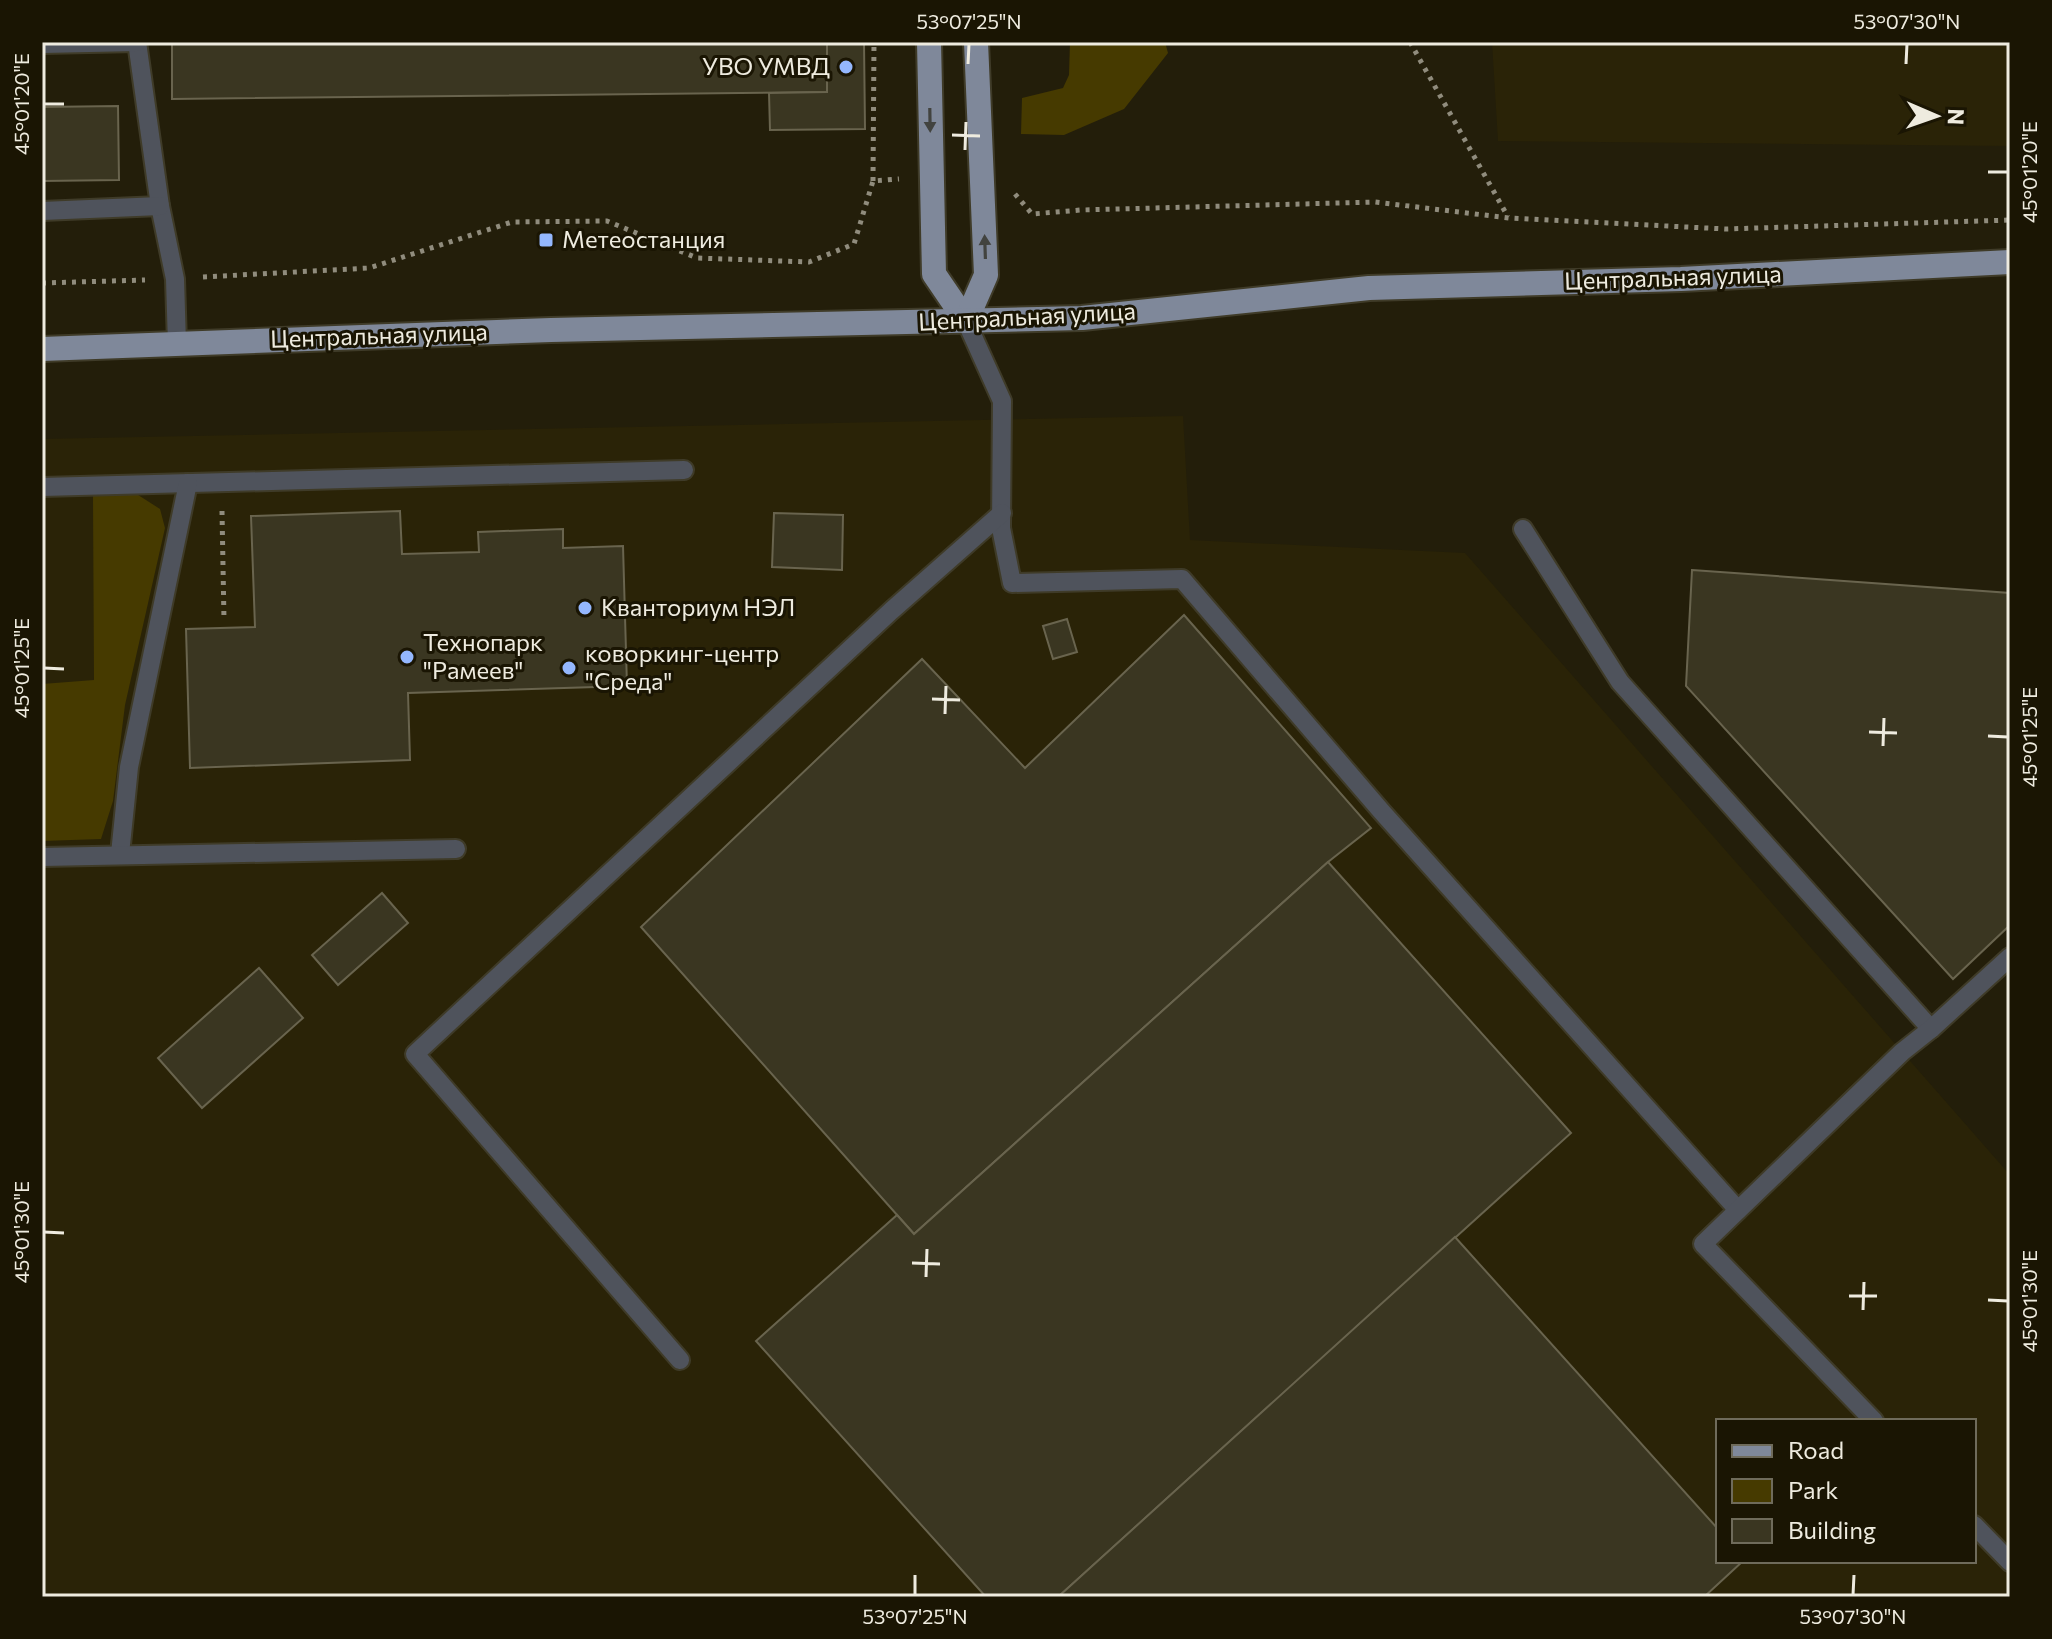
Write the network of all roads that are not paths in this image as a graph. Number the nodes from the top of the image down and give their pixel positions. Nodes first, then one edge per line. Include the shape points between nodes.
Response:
1 (137, 42) edge
2 (929, 42) edge
3 (976, 42) edge
4 (42, 44) edge
5 (160, 206) junction
6 (42, 211) edge
7 (2010, 262) edge
8 (966, 321) junction
9 (177, 344) junction
10 (42, 349) edge
11 (684, 470) dead end
12 (188, 483) junction
13 (42, 487) edge
14 (1002, 513) junction
15 (1523, 529) dead end
16 (456, 849) dead end
17 (120, 854) junction
18 (42, 857) edge
19 (2010, 957) edge
20 (1931, 1029) junction
21 (1738, 1210) junction
22 (680, 1360) dead end
23 (1872, 1419) edge
24 (1976, 1527) edge
25 (2010, 1562) edge

1 - 4 lane
1 - 5 lane
2 -> 8 main road via 934,274
8 -> 3 main road via 986,275
5 - 6 lane
5 - 9 lane via 175,279
7 - 8 main road, Центральная улица via 1369,288 1082,318
8 - 9 main road, Центральная улица
8 - 14 lane via 1002,401
9 - 10 main road, Центральная улица
11 - 12 lane
12 - 13 lane
12 - 17 lane via 129,767
14 - 21 lane via 1012,583 1182,579
14 - 22 lane via 415,1054
15 - 20 lane via 1620,682
16 - 17 lane
17 - 18 lane
19 - 20 lane
20 - 21 lane
21 - 23 lane via 1703,1244
24 - 25 lane

